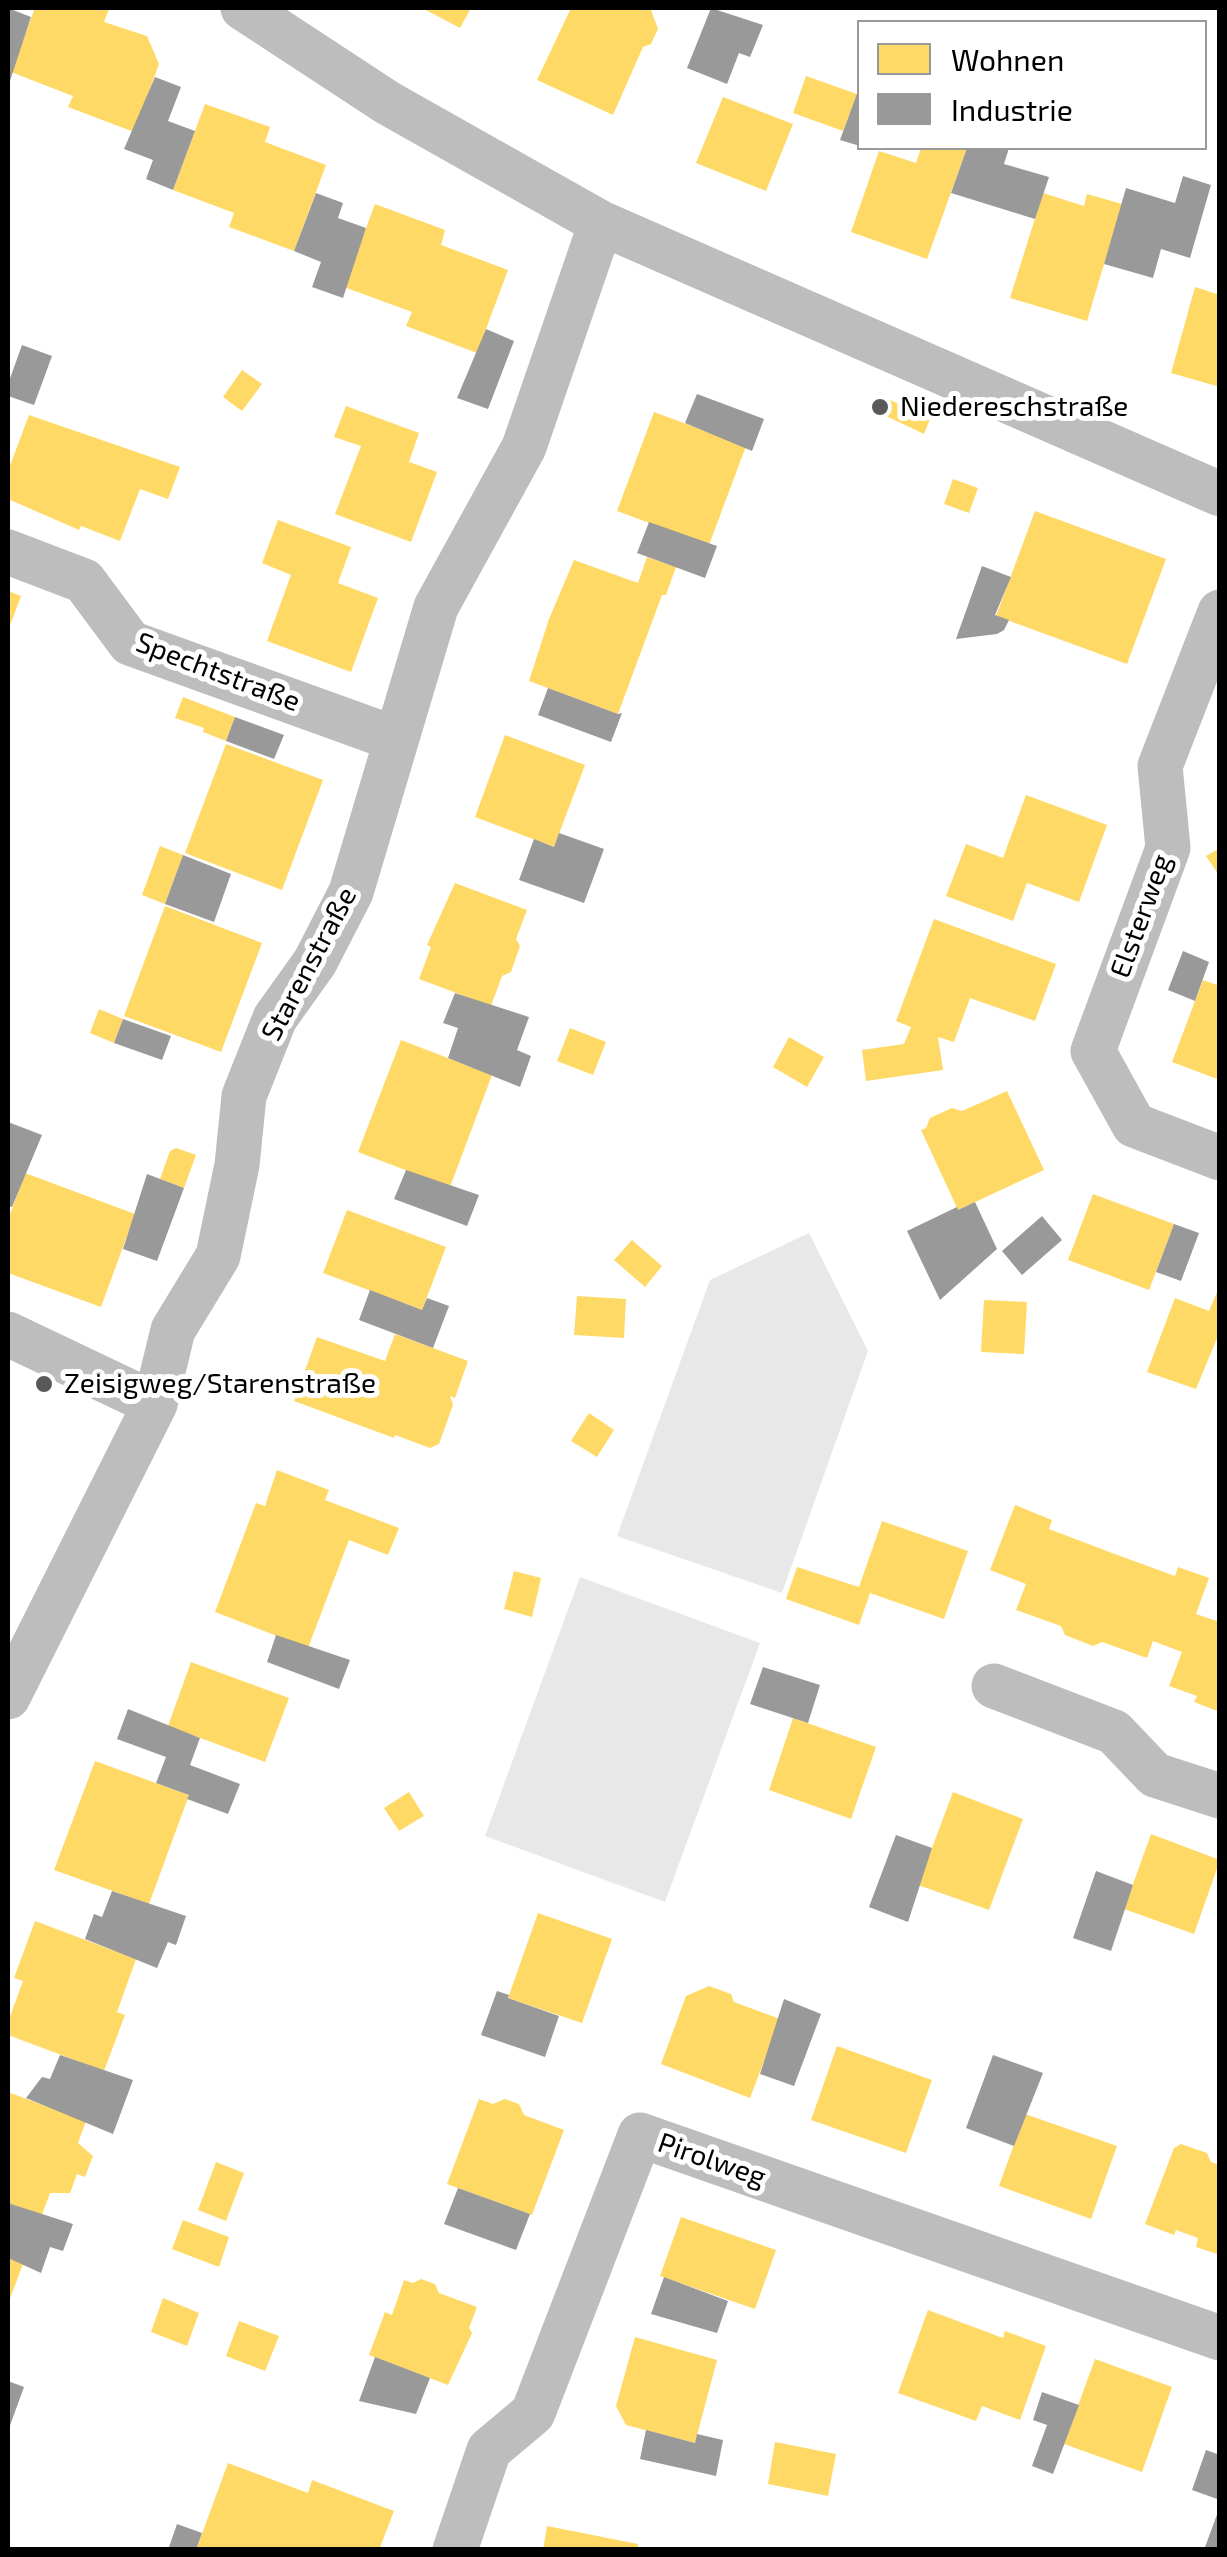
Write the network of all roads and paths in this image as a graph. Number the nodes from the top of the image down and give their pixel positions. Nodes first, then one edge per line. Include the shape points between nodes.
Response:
1 (243, 8) edge
2 (601, 223) junction
3 (1220, 494) edge
4 (8, 552) edge
5 (1220, 612) edge
6 (396, 740) junction
7 (1220, 1158) edge
8 (8, 1334) edge
9 (154, 1404) junction
10 (994, 1686) dead end
11 (8, 1697) edge
12 (1220, 1796) edge
13 (1220, 2338) edge
14 (454, 2550) edge

1 - 2 street via 388,102
2 - 3 street
2 - 6 street, Starenstraße via 524,447 436,607
4 - 6 street, Spechtstraße via 84,581 130,643
5 - 7 street, Elsterweg via 1160,766 1168,848 1092,1051 1134,1125
6 - 9 street, Starenstraße via 351,892 316,962 275,1018 244,1096 218,1256 174,1330
8 - 9 street
9 - 11 street, Starenstraße
10 - 12 street via 1114,1732 1156,1774
13 - 14 street, Pirolweg via 640,2135 533,2413 488,2450

